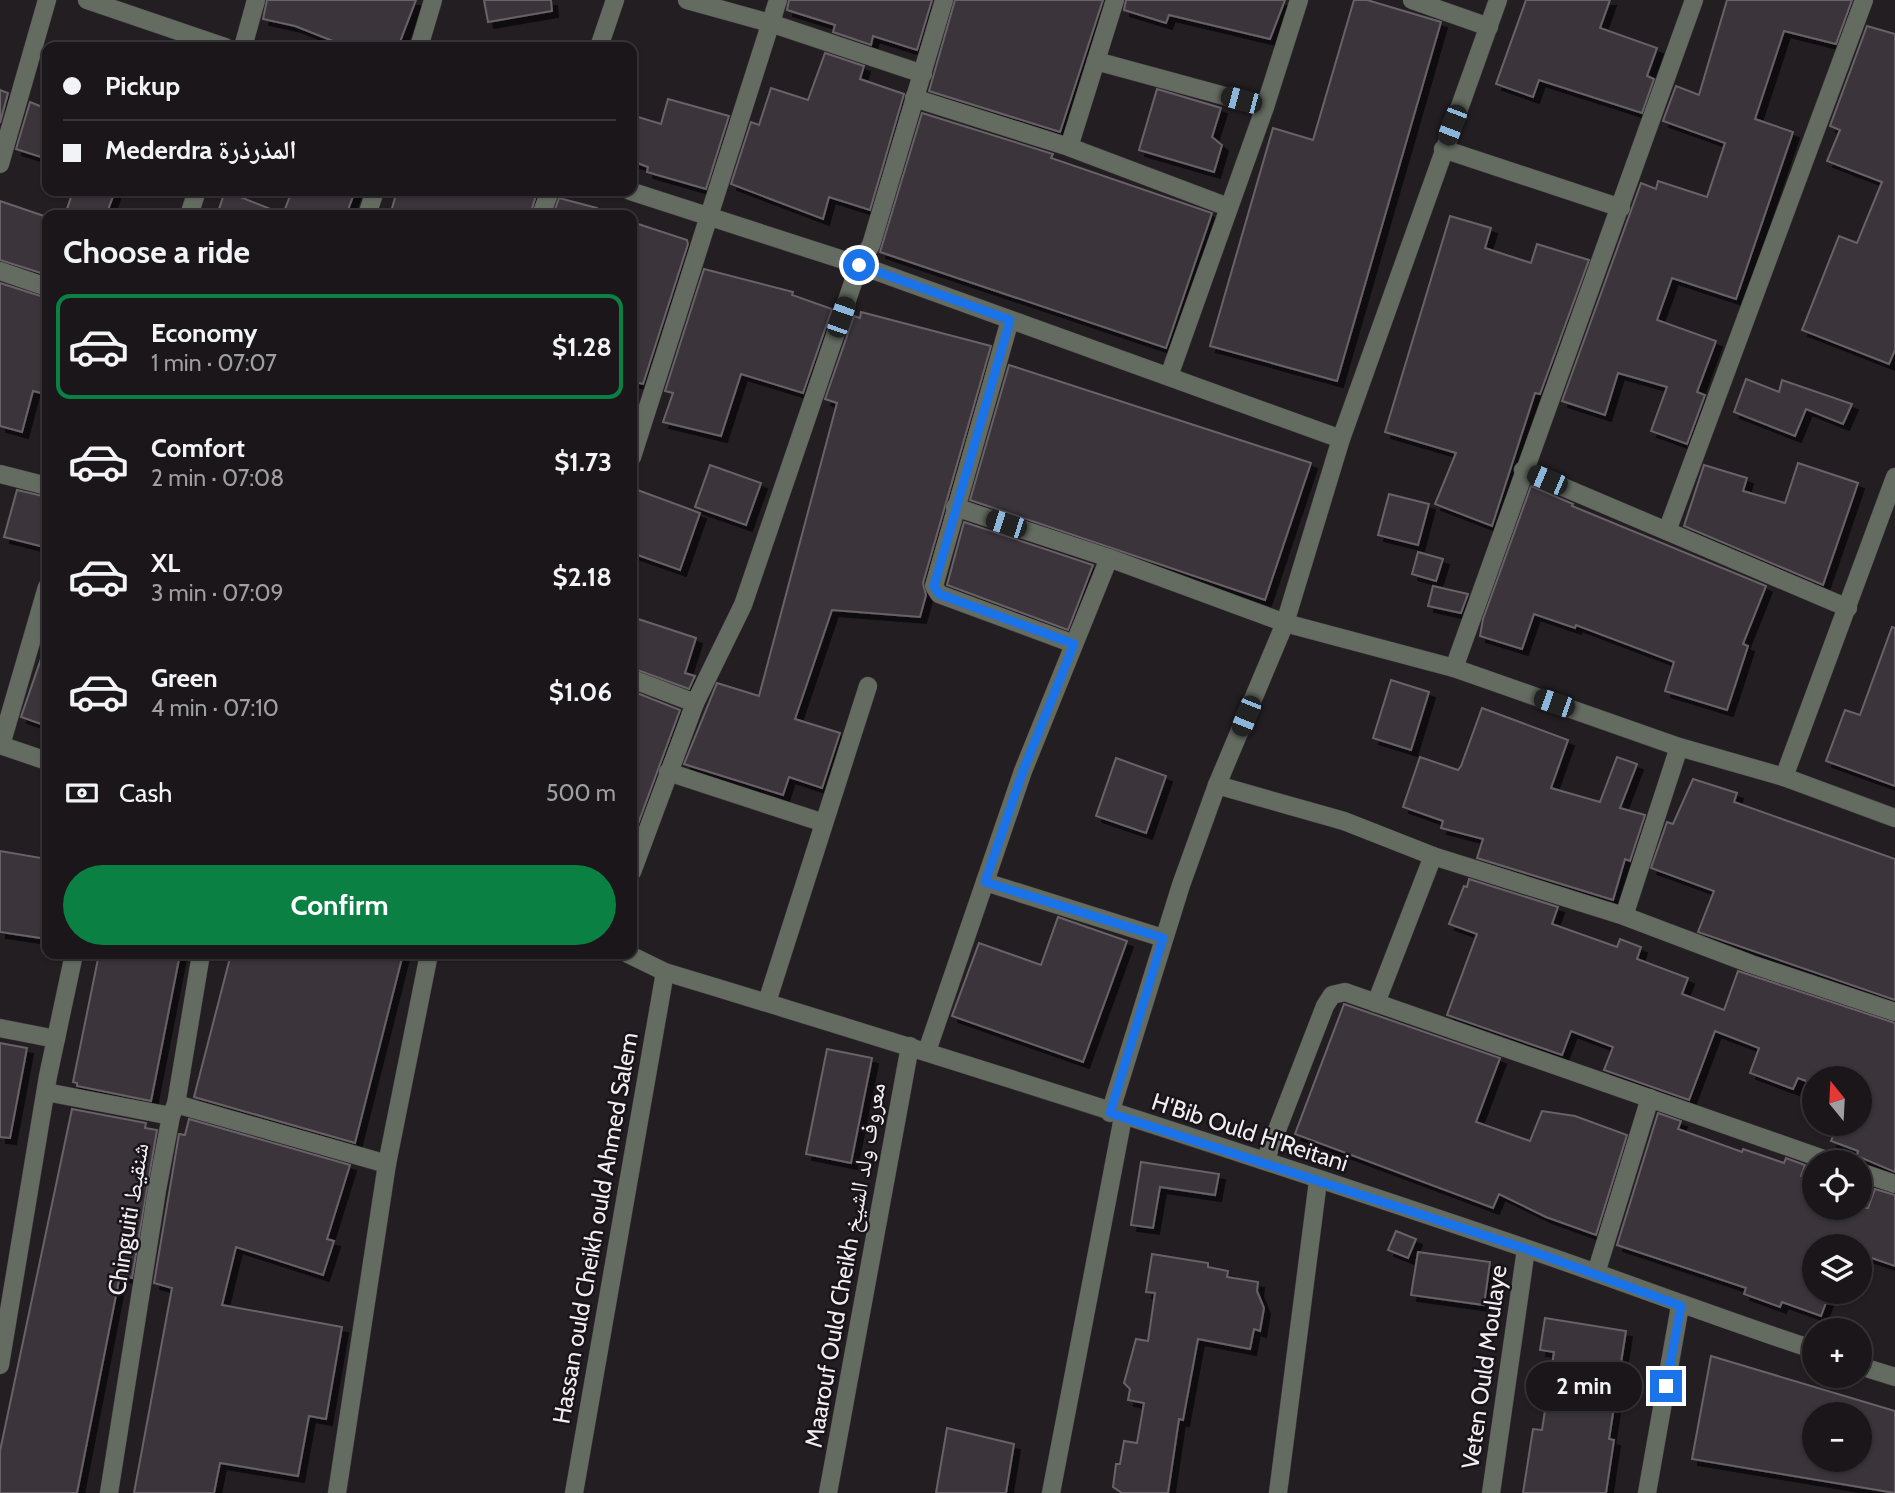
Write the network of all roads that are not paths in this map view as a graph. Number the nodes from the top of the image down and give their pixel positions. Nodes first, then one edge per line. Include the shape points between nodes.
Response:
1 (47, 0) edge
2 (87, 0) edge
3 (256, 0) edge
4 (433, 0) edge
5 (615, 0) edge
6 (687, 0) edge
7 (778, 0) edge
8 (944, 0) edge
9 (1115, 0) edge
10 (1299, 0) edge
11 (1412, 0) edge
12 (1498, 0) edge
13 (1695, 0) edge
14 (1864, 0) edge
15 (770, 23) junction
16 (1489, 27) junction
17 (210, 42) edge
18 (244, 42) edge
19 (420, 42) edge
20 (601, 42) edge
21 (1096, 61) junction
22 (923, 75) junction
23 (914, 98) junction
24 (1265, 107) junction
25 (1069, 147) junction
26 (1443, 149) junction
27 (0, 164) edge
28 (637, 193) edge
29 (1228, 207) junction
30 (1621, 208) junction
31 (707, 214) junction
32 (859, 265) junction
33 (0, 271) edge
34 (42, 285) edge
35 (1010, 320) junction
36 (1169, 376) junction
37 (1341, 439) junction
38 (637, 441) edge
39 (1523, 470) junction
40 (0, 474) edge
41 (1895, 477) edge
42 (42, 485) edge
43 (955, 507) junction
44 (1667, 531) junction
45 (1109, 558) junction
46 (42, 604) edge
47 (1848, 608) junction
48 (1285, 623) junction
49 (1074, 644) junction
50 (1454, 668) junction
51 (637, 681) edge
52 (867, 686) dead end
53 (695, 703) junction
54 (0, 745) edge
55 (1679, 747) junction
56 (42, 759) edge
57 (668, 772) junction
58 (1784, 777) junction
59 (1217, 785) junction
60 (1895, 818) edge
61 (824, 823) junction
62 (1433, 856) junction
63 (637, 858) edge
64 (985, 882) junction
65 (1624, 916) junction
66 (1163, 938) junction
67 (637, 958) edge
68 (73, 959) edge
69 (200, 959) edge
70 (428, 959) edge
71 (665, 972) junction
72 (767, 1002) junction
73 (1376, 1003) junction
74 (1895, 1012) edge
75 (0, 1028) edge
76 (56, 1039) junction
77 (918, 1049) junction
78 (46, 1092) junction
79 (1650, 1098) junction
80 (173, 1110) junction
81 (1116, 1115) junction
82 (1802, 1151) edge
83 (1265, 1161) junction
84 (387, 1164) junction
85 (1872, 1176) edge
86 (1318, 1181) junction
87 (1895, 1184) edge
88 (1526, 1249) junction
89 (1596, 1273) junction
90 (1681, 1306) junction
91 (1802, 1346) edge
92 (0, 1365) edge
93 (1872, 1370) edge
94 (1895, 1377) edge
95 (109, 1493) edge
96 (337, 1493) edge
97 (574, 1493) edge
98 (828, 1493) edge
99 (1051, 1493) edge
100 (1279, 1493) edge
101 (1491, 1493) edge
102 (1647, 1493) edge

1 - 27 street
2 - 17 street
3 - 18 street
4 - 19 street
5 - 20 street
6 - 15 street
7 - 15 street
8 - 22 street
9 - 21 street
10 - 24 street
11 - 16 street
12 - 16 street
13 - 30 street
14 - 44 street
15 - 22 street
15 - 31 street
16 - 26 street
21 - 24 street
21 - 25 street
22 - 23 street
23 - 25 street
23 - 32 street via 871,245
24 - 29 street
25 - 29 street
26 - 30 street
26 - 37 street
28 - 31 street
29 - 36 street
30 - 39 street
31 - 32 street
31 - 38 street
32 - 35 street
32 - 53 street via 743,605
33 - 34 street
35 - 36 street
35 - 43 street
36 - 37 street
37 - 48 street
39 - 44 street
39 - 50 street
40 - 42 street
41 - 47 street
43 - 45 street
43 - 49 street via 934,581 939,594
44 - 47 street
45 - 48 street
45 - 49 street, Maarouf Ould Cheikh معروف ولد الشيخ
46 - 54 street
47 - 58 street
48 - 50 street
48 - 59 street
49 - 64 street, Maarouf Ould Cheikh معروف ولد الشيخ
50 - 55 street
51 - 53 street
52 - 61 street
53 - 57 street
54 - 56 street
55 - 58 street
55 - 65 street
57 - 61 street
57 - 63 street
58 - 60 street
59 - 62 street via 1344,821
59 - 66 street
61 - 72 street
62 - 65 street
62 - 73 street
64 - 66 street
64 - 77 street, Maarouf Ould Cheikh معروف ولد الشيخ
65 - 74 street
66 - 81 street
67 - 71 street, H'Bib Ould H'Reitani
68 - 76 street
69 - 80 street, Chinguiti شنقيط
70 - 84 street
71 - 72 street, H'Bib Ould H'Reitani
71 - 97 street, Hassan ould Cheikh ould Ahmed Salem
72 - 77 street, H'Bib Ould H'Reitani
73 - 79 street
73 - 83 street via 1345,992 1332,995
75 - 76 street
76 - 78 street
77 - 81 street, H'Bib Ould H'Reitani
77 - 98 street, Maarouf Ould Cheikh معروف ولد الشيخ
78 - 80 street
78 - 92 street
79 - 82 street
79 - 89 street
80 - 84 street
80 - 95 street, Chinguiti شنقيط
81 - 83 street, H'Bib Ould H'Reitani
81 - 99 street
83 - 86 street, H'Bib Ould H'Reitani
84 - 96 street
85 - 87 street
86 - 88 street, H'Bib Ould H'Reitani
86 - 100 street
88 - 89 street, H'Bib Ould H'Reitani
88 - 101 street, Veten Ould Moulaye
89 - 90 street, H'Bib Ould H'Reitani
90 - 91 street, H'Bib Ould H'Reitani
90 - 102 street
93 - 94 street

